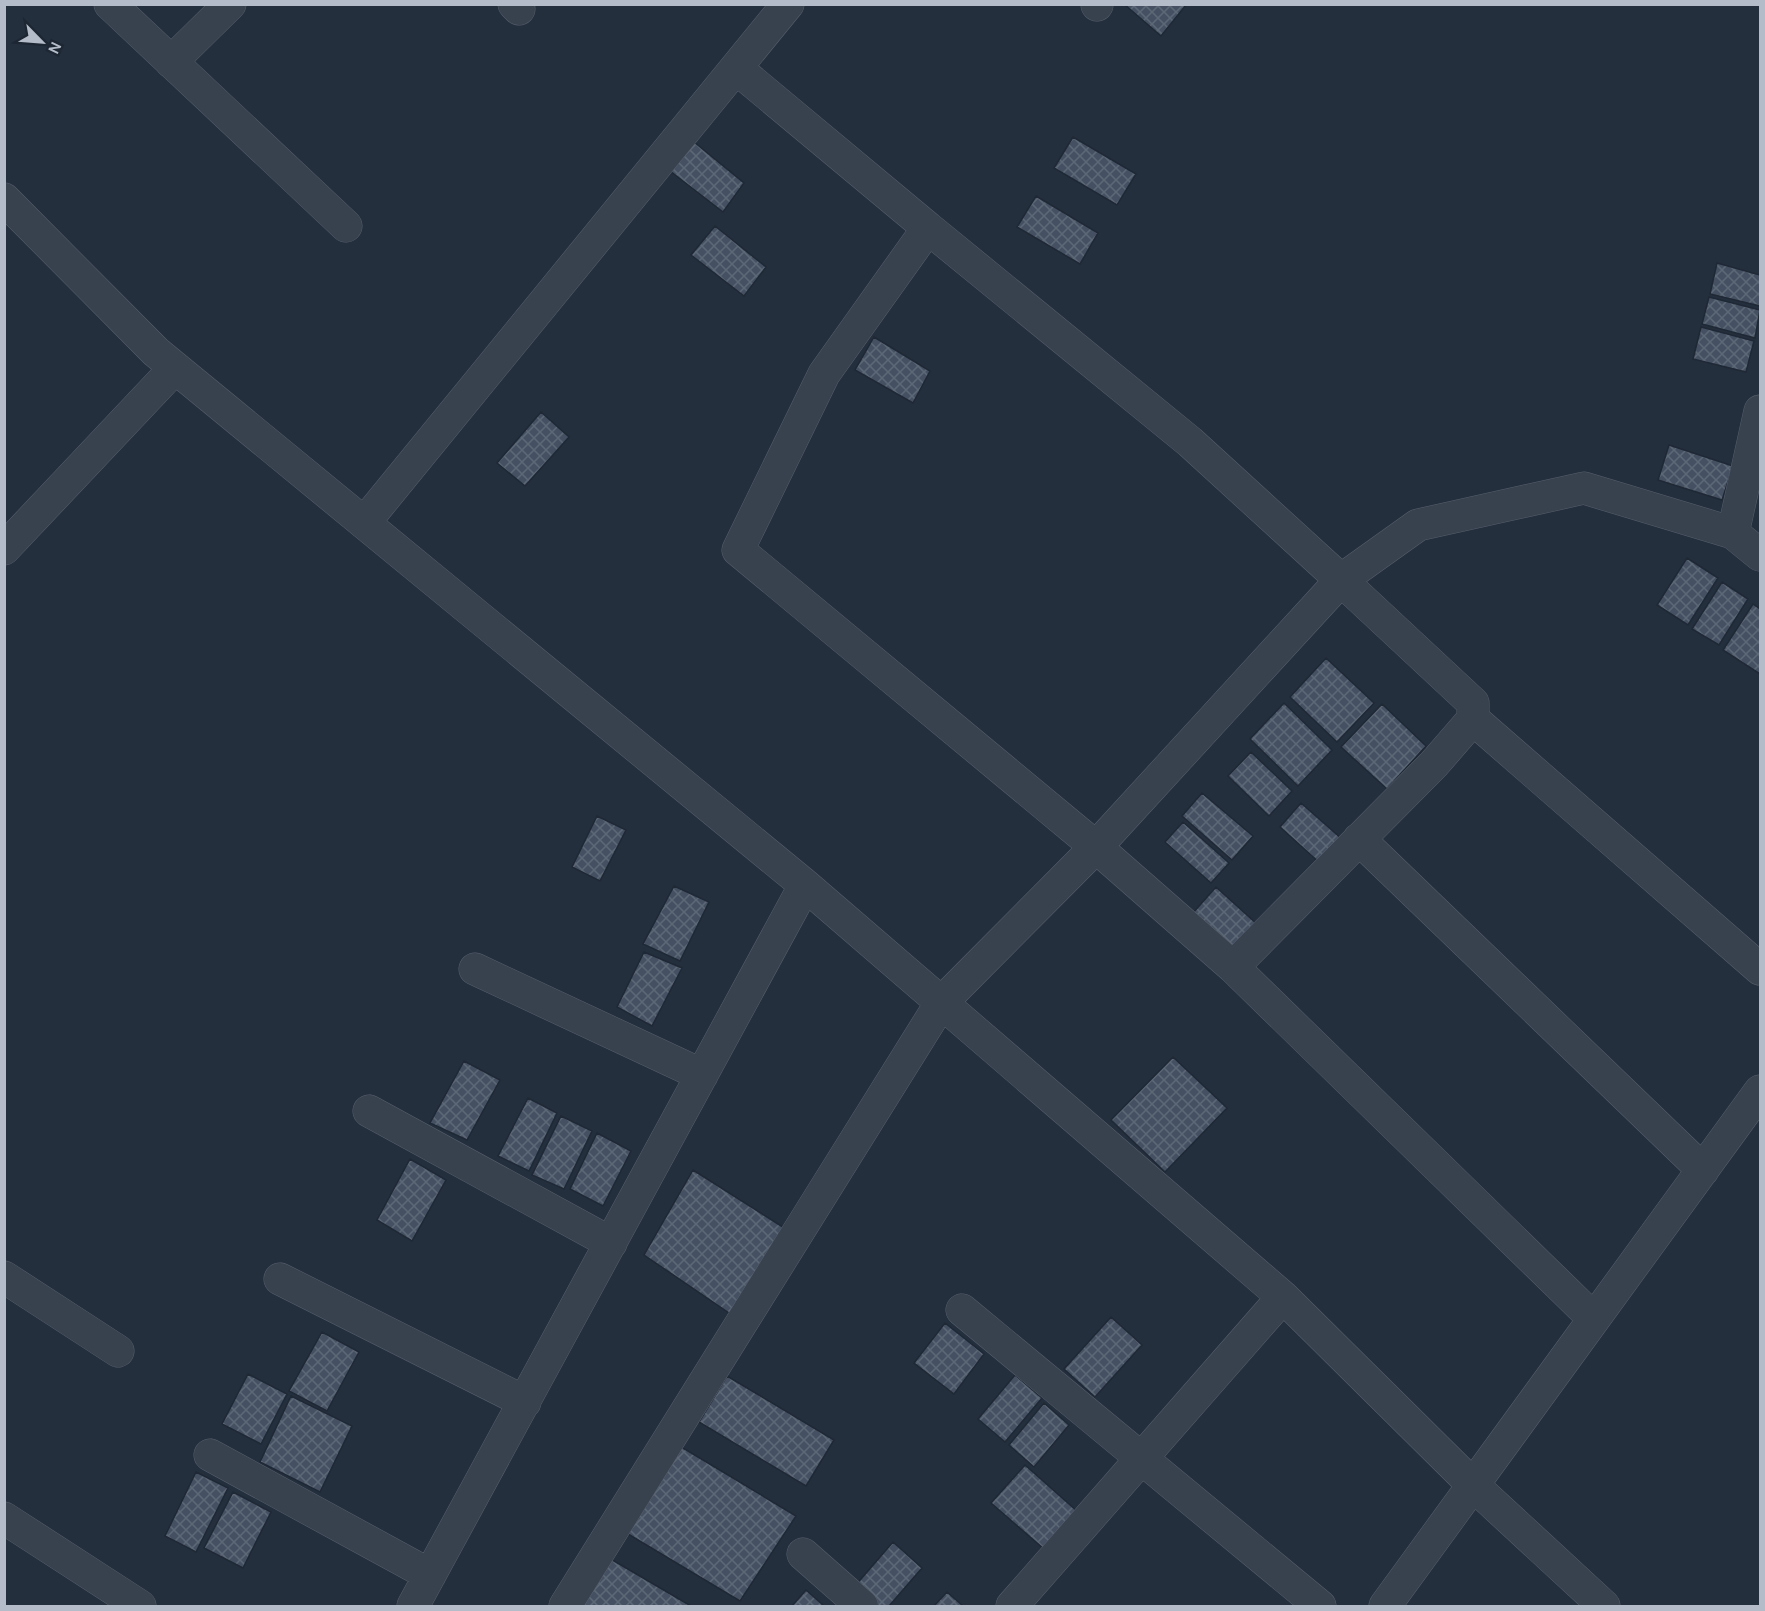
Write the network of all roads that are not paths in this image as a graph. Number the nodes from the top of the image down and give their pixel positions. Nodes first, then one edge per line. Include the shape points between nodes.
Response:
1 (110, 4) edge
2 (230, 4) edge
3 (788, 4) edge
4 (171, 62) junction
5 (736, 68) junction
6 (4, 199) edge
7 (346, 226) dead end
8 (928, 228) junction
9 (175, 368) junction
10 (1761, 411) edge
11 (364, 523) junction
12 (1733, 533) junction
13 (4, 549) edge
14 (1761, 555) edge
15 (1341, 580) junction
16 (1473, 719) junction
17 (1359, 839) junction
18 (1096, 847) junction
19 (804, 885) junction
20 (1233, 967) junction
21 (475, 969) dead end
22 (1761, 969) edge
23 (941, 1003) junction
24 (702, 1076) junction
25 (1761, 1091) edge
26 (369, 1111) dead end
27 (1703, 1170) junction
28 (611, 1243) junction
29 (4, 1277) edge
30 (280, 1279) dead end
31 (1283, 1298) junction
32 (962, 1310) dead end
33 (1594, 1319) junction
34 (118, 1351) dead end
35 (525, 1402) junction
36 (210, 1455) dead end
37 (1142, 1459) junction
38 (1473, 1485) junction
39 (4, 1518) edge
40 (803, 1554) dead end
41 (430, 1575) junction
42 (1593, 1603) edge
43 (140, 1606) edge
44 (413, 1606) edge
45 (566, 1606) edge
46 (862, 1606) edge
47 (1012, 1606) edge
48 (1320, 1606) edge
49 (1385, 1606) edge

1 - 4 street
2 - 4 street
3 - 5 street
4 - 7 street
5 - 8 street
5 - 11 street
6 - 9 street
8 - 15 street via 1190,442
8 - 18 street via 824,374 738,550
9 - 11 street
9 - 13 street
10 - 12 street
11 - 19 street
12 - 14 street
12 - 15 street via 1584,488 1418,525
15 - 16 street via 1473,703
15 - 18 street
16 - 17 street
16 - 22 street
17 - 20 street
17 - 27 street
18 - 20 street
18 - 23 street
19 - 23 street
19 - 24 street
20 - 33 street
21 - 24 street
23 - 31 street
23 - 45 street
24 - 28 street
25 - 27 street
26 - 28 street
27 - 33 street
28 - 35 street
29 - 34 street
30 - 35 street
31 - 37 street
31 - 38 street
32 - 37 street
33 - 38 street
35 - 41 street
36 - 41 street
37 - 47 street
37 - 48 street
38 - 42 street
38 - 49 street
39 - 43 street
40 - 46 street
41 - 44 street

